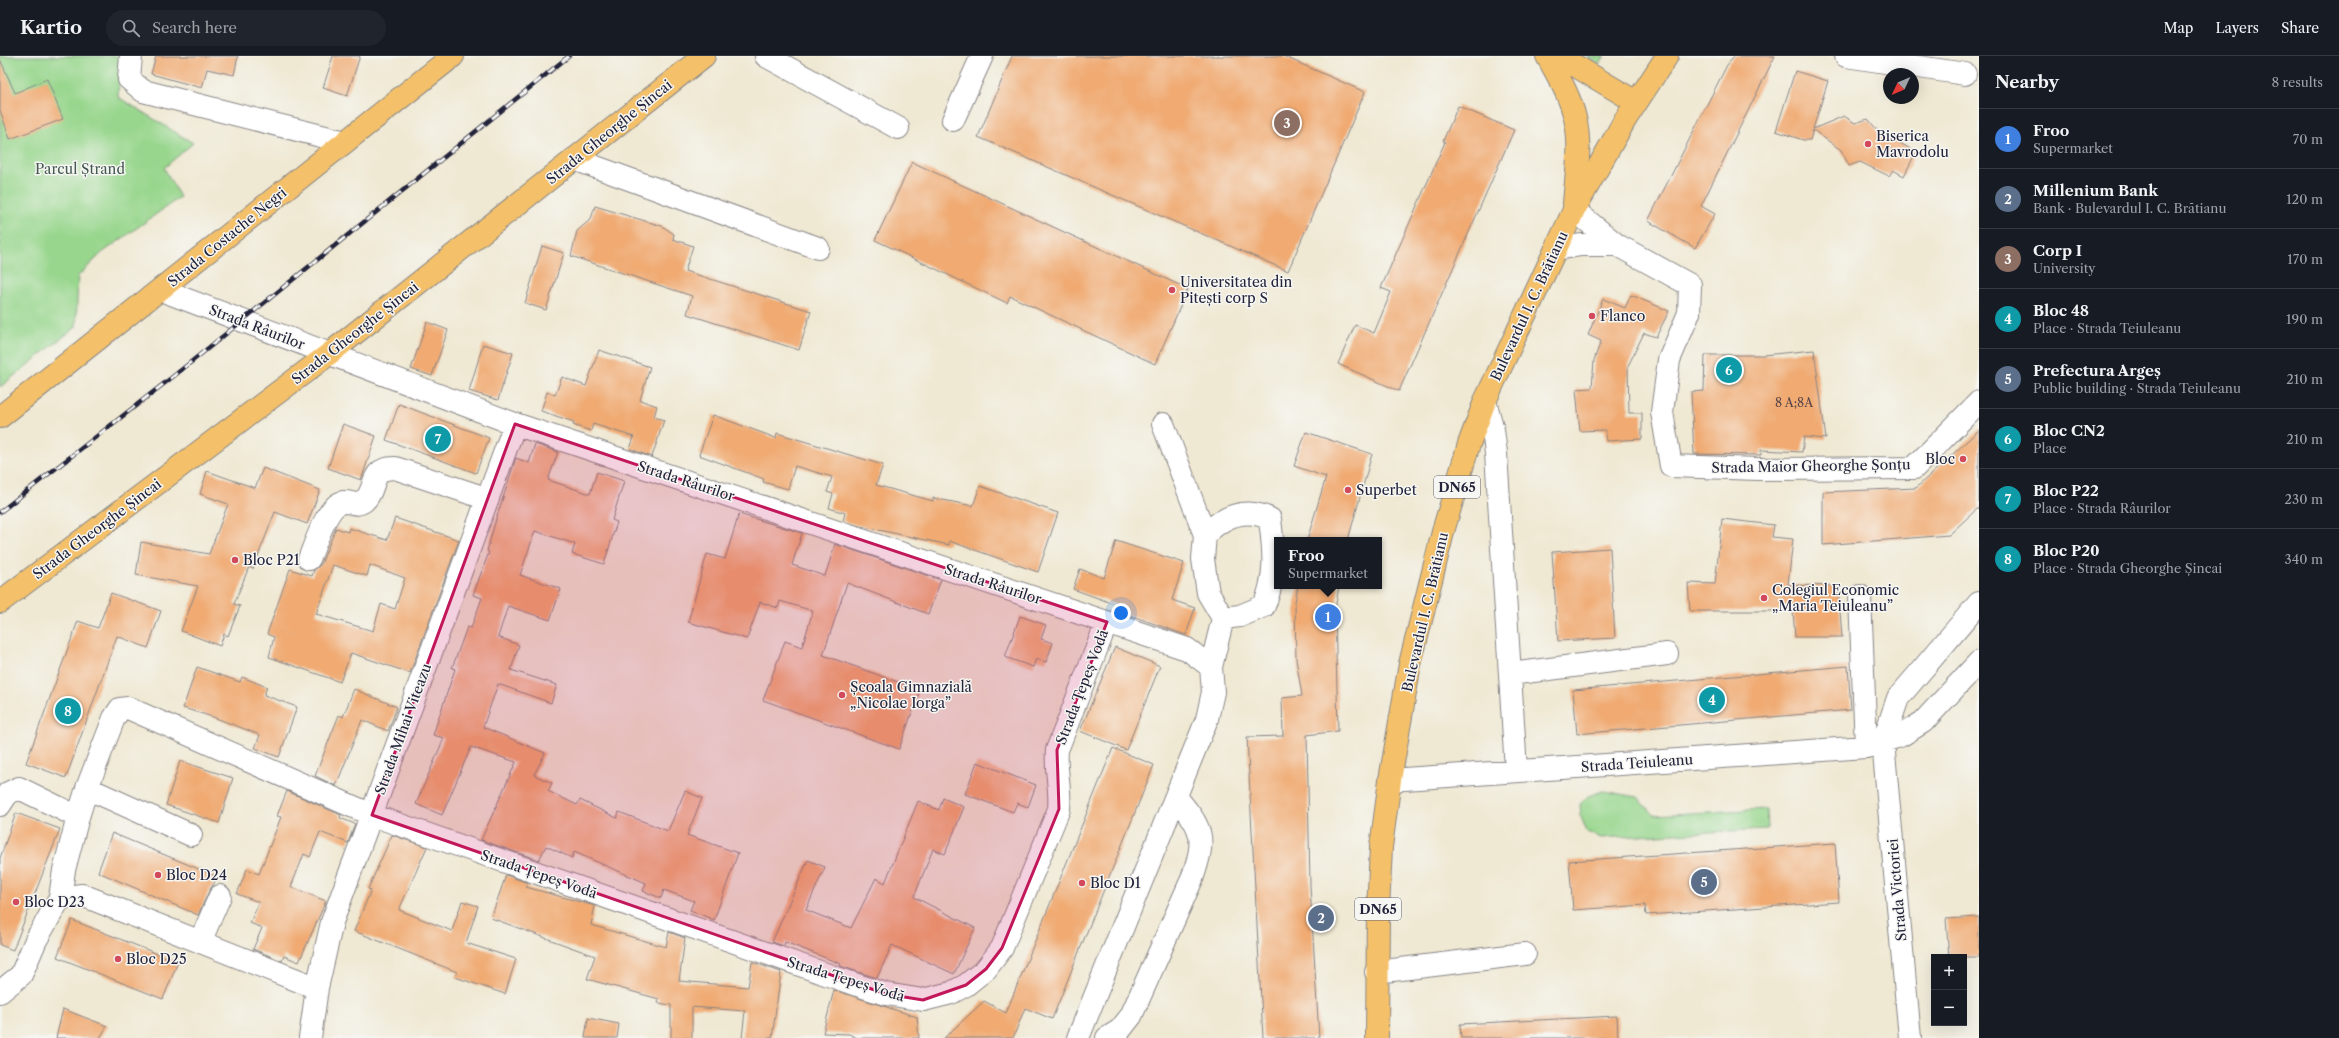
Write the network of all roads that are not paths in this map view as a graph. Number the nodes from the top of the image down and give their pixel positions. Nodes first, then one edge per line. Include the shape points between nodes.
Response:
1 (130, 56) edge
2 (453, 56) edge
3 (704, 56) edge
4 (766, 56) edge
5 (982, 56) edge
6 (1547, 56) edge
7 (1559, 56) edge
8 (1846, 56) edge
9 (1946, 56) edge
10 (1666, 57) edge
11 (1972, 80) edge
12 (1636, 102) junction
13 (953, 120) dead end
14 (898, 128) dead end
15 (345, 142) junction
16 (574, 159) junction
17 (1574, 210) junction
18 (1617, 245) junction
19 (818, 248) dead end
20 (1556, 249) junction
21 (161, 290) junction
22 (329, 354) junction
23 (1485, 401) junction
24 (1979, 402) edge
25 (0, 417) edge
26 (515, 424) junction
27 (1163, 424) dead end
28 (488, 499) junction
29 (1205, 535) junction
30 (309, 559) dead end
31 (1860, 596) dead end
32 (0, 602) edge
33 (1979, 603) edge
34 (1223, 618) junction
35 (1107, 622) junction
36 (1667, 654) dead end
37 (1979, 662) edge
38 (1211, 667) junction
39 (1510, 674) junction
40 (1875, 744) junction
41 (1516, 770) junction
42 (1390, 780) junction
43 (87, 788) junction
44 (1176, 797) junction
45 (0, 805) edge
46 (372, 815) junction
47 (78, 817) junction
48 (191, 835) dead end
49 (220, 896) dead end
50 (60, 898) junction
51 (200, 942) junction
52 (1525, 954) dead end
53 (1376, 972) junction
54 (317, 988) junction
55 (0, 992) edge
56 (310, 1038) edge
57 (1078, 1038) edge
58 (1107, 1038) edge
59 (1377, 1038) edge
60 (1910, 1038) edge

1 - 15 street via 129,79 143,91
2 - 15 main road, Strada Costache Negri
3 - 16 main road, Strada Gheorghe Șincai
4 - 14 street
5 - 13 street
6 - 17 main road via 1563,86 1575,118 1579,150
7 - 12 main road
8 - 11 street
9 - 11 street
10 - 12 main road
12 - 17 main road
15 - 21 main road, Strada Costache Negri
16 - 19 street
16 - 22 main road, Strada Gheorghe Șincai
17 - 18 street
17 - 20 main road, Bulevardul I. C. Brătianu / DN65
18 - 20 street via 1581,245
18 - 24 street, Strada Maior Gheorghe Șonțu via 1690,285 1689,312 1669,360 1662,412 1671,466 1758,469 1914,468
20 - 23 main road, Bulevardul I. C. Brătianu / DN65
21 - 22 street, Strada Râurilor
21 - 25 main road, Strada Costache Negri
22 - 26 street, Strada Râurilor
22 - 32 main road, Strada Gheorghe Șincai
23 - 39 street via 1496,453
23 - 42 main road, Bulevardul I. C. Brătianu / DN65 via 1446,521 1422,612
26 - 28 street, Strada Mihai Viteazu
26 - 35 street, Strada Râurilor
27 - 29 street
28 - 30 street via 395,468 386,468 379,472 364,501 356,505 344,502 335,506 327,516
28 - 46 street, Strada Mihai Viteazu
29 - 34 street via 1204,559 1208,593
29 - 34 street via 1216,524 1236,515 1257,513 1270,519 1274,554 1272,587 1264,606 1240,616
31 - 40 street, Strada Victoriei
33 - 40 street via 1898,698
34 - 38 street
35 - 38 street, Strada Râurilor via 1187,649
35 - 46 street, Strada Țepeș Vodă via 1057,750 1056,764 1061,794 1059,809 1002,948 986,969 951,993 923,1000 886,994
36 - 39 street
37 - 40 street, Strada Teiuleanu via 1923,722 1902,735
38 - 44 street via 1213,692 1207,719
39 - 41 street
40 - 41 street, Strada Teiuleanu
40 - 60 street, Strada Victoriei
41 - 42 street, Strada Teiuleanu
42 - 53 main road, Bulevardul I. C. Brătianu / DN65 via 1382,847
43 - 46 street, Strada Țepeș Vodă via 114,718 120,709 128,708
43 - 47 street, Strada Țepeș Vodă
43 - 48 street
44 - 57 street
44 - 58 street via 1193,817 1202,837 1200,857 1131,1016 1120,1030
45 - 47 street via 8,793 18,788
46 - 54 street, Strada Mihai Viteazu via 332,922
47 - 50 street, Strada Țepeș Vodă via 64,870
49 - 51 street
50 - 51 street via 82,895
50 - 55 street via 36,940 21,975
51 - 54 street
52 - 53 street
53 - 59 main road, Bulevardul I. C. Brătianu / DN65
54 - 56 street, Strada Mihai Viteazu

